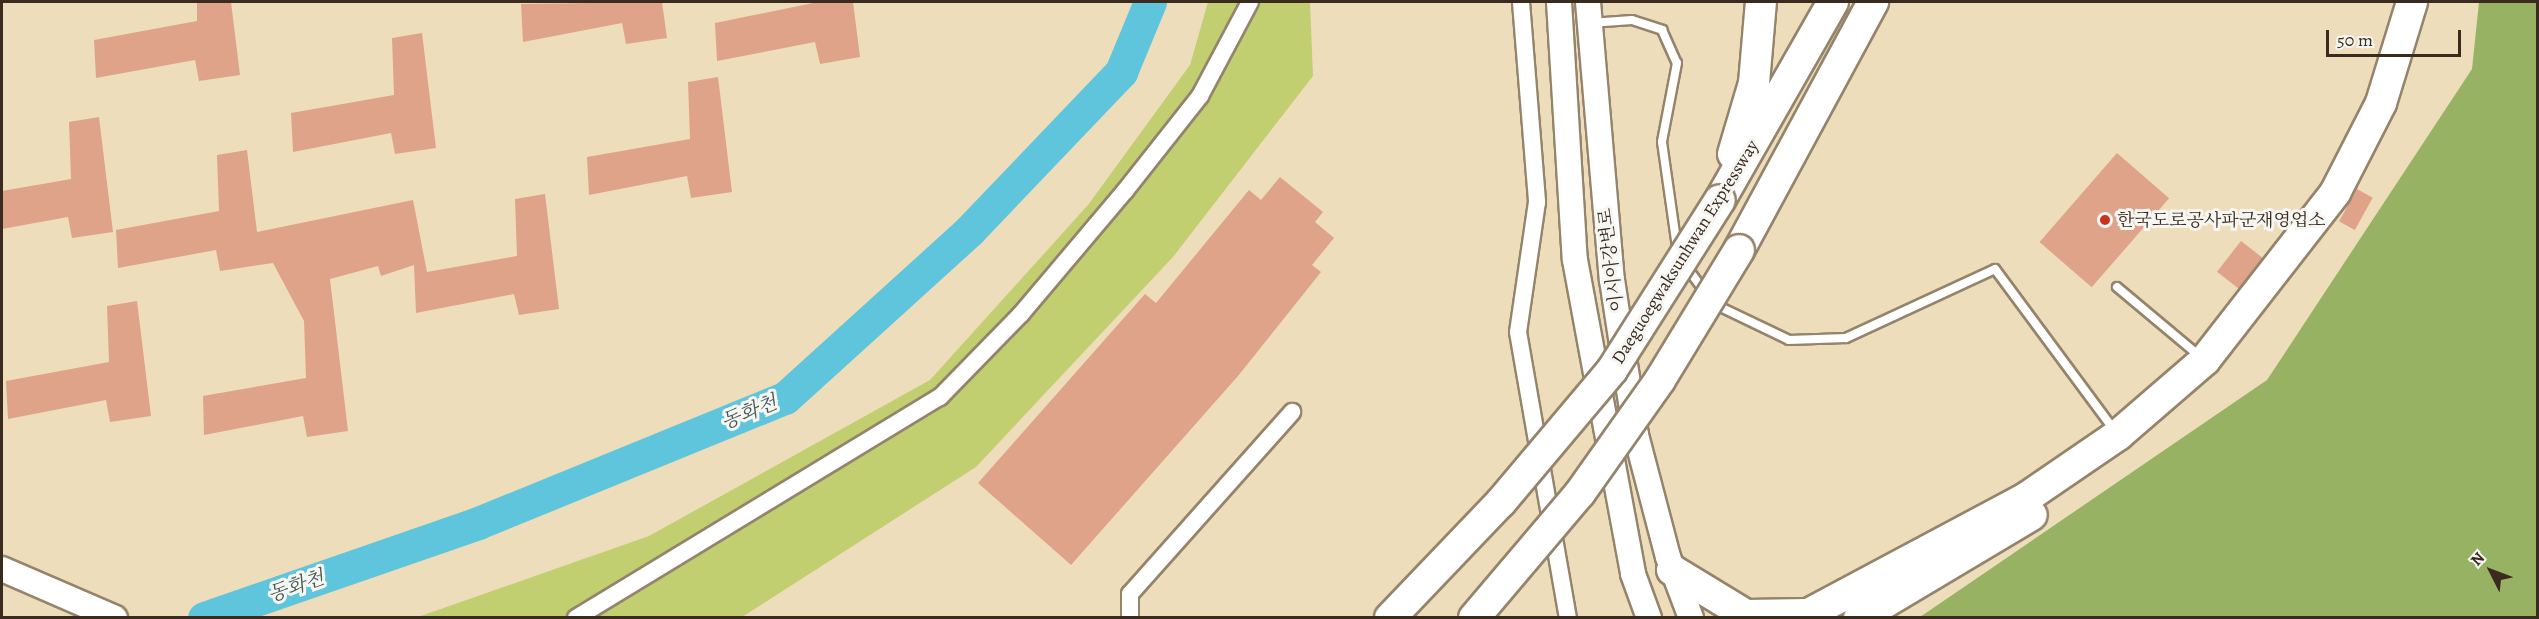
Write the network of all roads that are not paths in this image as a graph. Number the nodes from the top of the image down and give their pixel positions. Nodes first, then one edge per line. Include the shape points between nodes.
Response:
1 (1250, 2) edge
2 (1521, 2) edge
3 (1559, 2) edge
4 (1761, 2) edge
5 (1833, 2) edge
6 (1873, 2) edge
7 (2412, 2) edge
8 (2430, 2) edge
9 (1589, 12) edge
10 (1720, 200) junction
11 (2117, 287) dead end
12 (2205, 360) junction
13 (1292, 412) dead end
14 (2118, 435) junction
15 (2, 569) edge
16 (1672, 570) junction
17 (1633, 574) junction
18 (1805, 616) edge
19 (115, 618) edge
20 (576, 618) edge
21 (1130, 618) edge
22 (1390, 618) edge
23 (1474, 618) edge
24 (1568, 618) edge
25 (1632, 618) edge
26 (1649, 618) edge
27 (1691, 618) edge
28 (1859, 618) edge

1 - 20 street via 1200,96 1021,314 940,397
2 - 24 street via 1537,202 1518,332
3 - 17 main road, 이시아강변로 via 1575,260
4 - 10 highway via 1754,83
5 - 10 highway, Daeguoegwaksunhwan Expressway
6 - 23 highway, bridge via 1739,250 1660,380 1580,493
7 - 12 highway via 2381,103 2335,193
8 - 28 highway via 2398,94 2338,217 2238,349 2154,430 2082,483
9 - 14 lane via 1662,30 1677,63 1662,142 1673,248 1714,304 1789,340 1846,338 1995,269
9 - 16 main road, 이시아강변로 via 1615,302 1636,435
10 - 22 highway, Daeguoegwaksunhwan Expressway, bridge via 1612,370 1501,502
11 - 12 lane
12 - 14 highway
13 - 21 street via 1130,594
14 - 18 highway via 2026,498
15 - 19 main road
16 - 18 highway via 1746,615
16 - 27 main road, 이시아강변로
17 - 25 main road
17 - 26 main road, 이시아강변로

